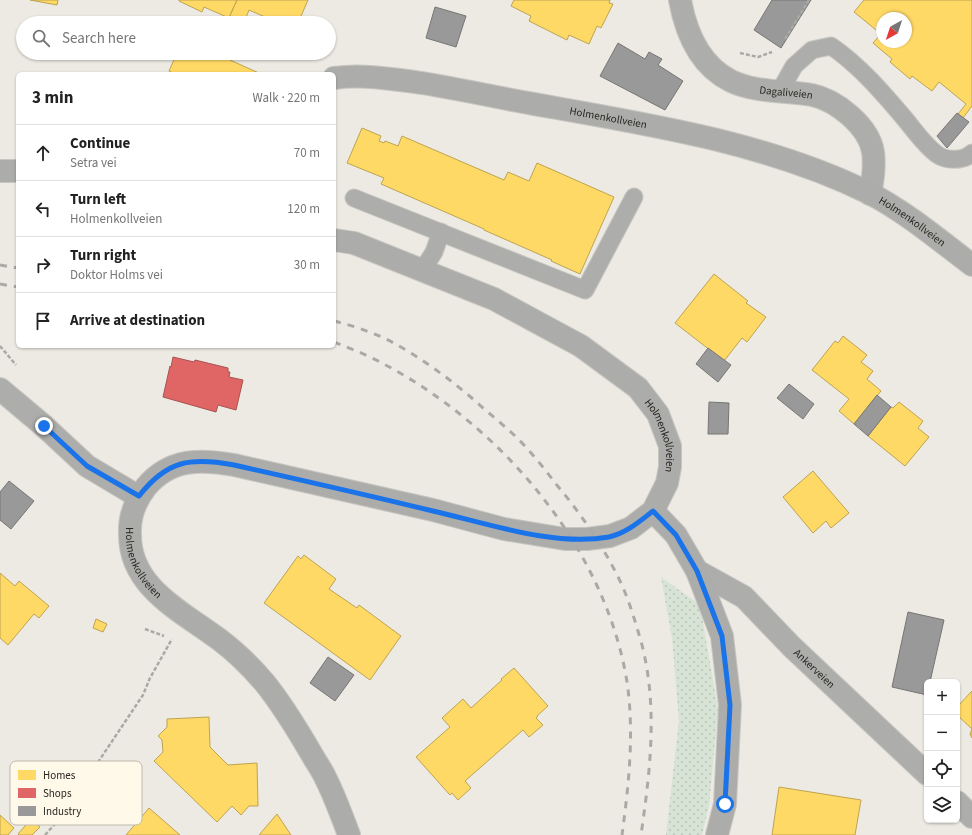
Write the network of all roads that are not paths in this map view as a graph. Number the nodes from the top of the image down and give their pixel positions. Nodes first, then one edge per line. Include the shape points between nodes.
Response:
1 (680, 0) edge
2 (336, 78) edge
3 (780, 91) junction
4 (972, 153) edge
5 (0, 171) edge
6 (16, 171) edge
7 (870, 194) junction
8 (634, 197) dead end
9 (354, 198) dead end
10 (336, 228) edge
11 (441, 232) junction
12 (344, 242) edge
13 (972, 265) edge
14 (422, 271) junction
15 (0, 389) edge
16 (139, 496) junction
17 (653, 511) junction
18 (697, 571) junction
19 (924, 771) edge
20 (960, 805) edge
21 (972, 817) edge
22 (350, 835) edge
23 (717, 835) edge

1 - 3 street, Dagaliveien via 693,44 703,59 717,72 747,87
2 - 7 main road, Holmenkollveien via 350,76 403,80 690,134 800,164
3 - 4 lane via 794,66 812,50 831,46 847,57 939,156 961,159
3 - 7 street, Dagaliveien via 813,95 834,104 851,116 867,136 873,151 874,169
5 - 6 main road
7 - 13 main road, Holmenkollveien via 923,228
8 - 11 lane via 585,290
9 - 11 lane
10 - 12 main road, Holmenkollveien
11 - 14 lane via 434,252
12 - 14 main road, Holmenkollveien
14 - 17 main road, Holmenkollveien via 494,299 581,346 638,388 658,414 670,446 667,484
15 - 16 street via 87,466
16 - 17 main road, Holmenkollveien via 156,478 176,465 212,461 504,529 565,539 610,536 631,528
16 - 22 main road, Holmenkollveien via 131,517 130,542 142,576 163,599 221,641 264,682 295,726 326,779
17 - 18 main road via 676,535
18 - 19 street, Ankerveien via 744,597 792,647
18 - 23 main road via 722,636 730,705 725,804
20 - 21 street

